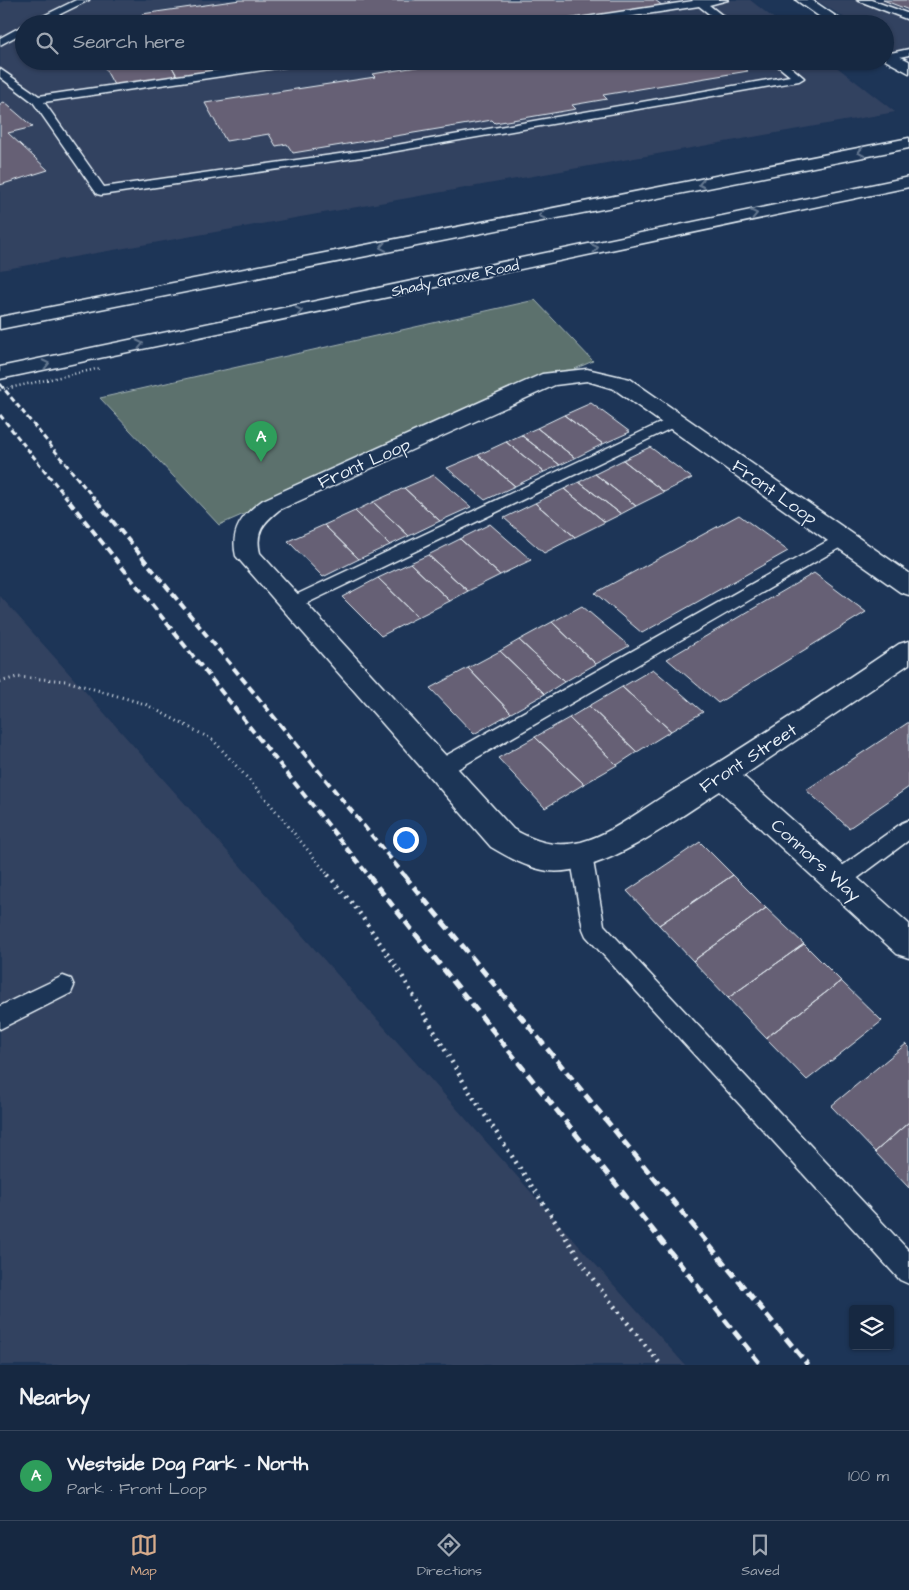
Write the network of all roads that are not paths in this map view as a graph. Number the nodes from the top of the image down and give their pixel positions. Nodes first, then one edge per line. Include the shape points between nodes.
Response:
1 (84, 0) edge
2 (722, 0) edge
3 (803, 0) edge
4 (862, 0) edge
5 (699, 1) edge
6 (52, 15) edge
7 (614, 15) edge
8 (717, 15) edge
9 (826, 15) edge
10 (909, 17) edge
11 (15, 33) edge
12 (0, 42) edge
13 (909, 52) edge
14 (894, 53) edge
15 (894, 58) edge
16 (909, 68) edge
17 (242, 70) edge
18 (789, 70) edge
19 (0, 72) edge
20 (37, 100) junction
21 (909, 142) edge
22 (909, 182) edge
23 (0, 323) edge
24 (0, 373) edge
25 (675, 421) junction
26 (842, 539) junction
27 (909, 586) edge
28 (291, 604) junction
29 (909, 651) edge
30 (440, 770) junction
31 (723, 776) junction
32 (909, 829) edge
33 (580, 855) junction
34 (839, 880) junction
35 (909, 944) edge
36 (63, 986) dead end
37 (0, 1018) edge
38 (909, 1271) edge

1 - 6 lane
2 - 5 lane
3 - 9 main road
4 - 10 lane
5 - 7 lane
5 - 8 lane
11 - 12 lane
13 - 14 lane
15 - 16 main road
17 - 20 lane
18 - 20 lane via 799,78 368,153 101,191
19 - 20 lane
21 -> 23 main road
24 -> 22 main road, Shady Grove Road via 97,361
25 - 26 main road, Front Loop
25 - 28 lane
25 - 28 main road, Front Loop via 622,384 604,378 568,376 550,379 270,505 255,516 244,541 248,556
26 - 27 main road, Front Loop
26 - 30 lane
28 - 30 main road, Front Loop
29 - 31 main road, Front Street
30 - 33 main road, Front Loop via 502,838 528,854 550,858
31 - 33 main road, Front Street via 606,846
31 - 34 main road, Connors Way
32 - 34 lane
33 - 38 lane via 594,928
34 - 35 main road, Connors Way
36 - 37 lane

